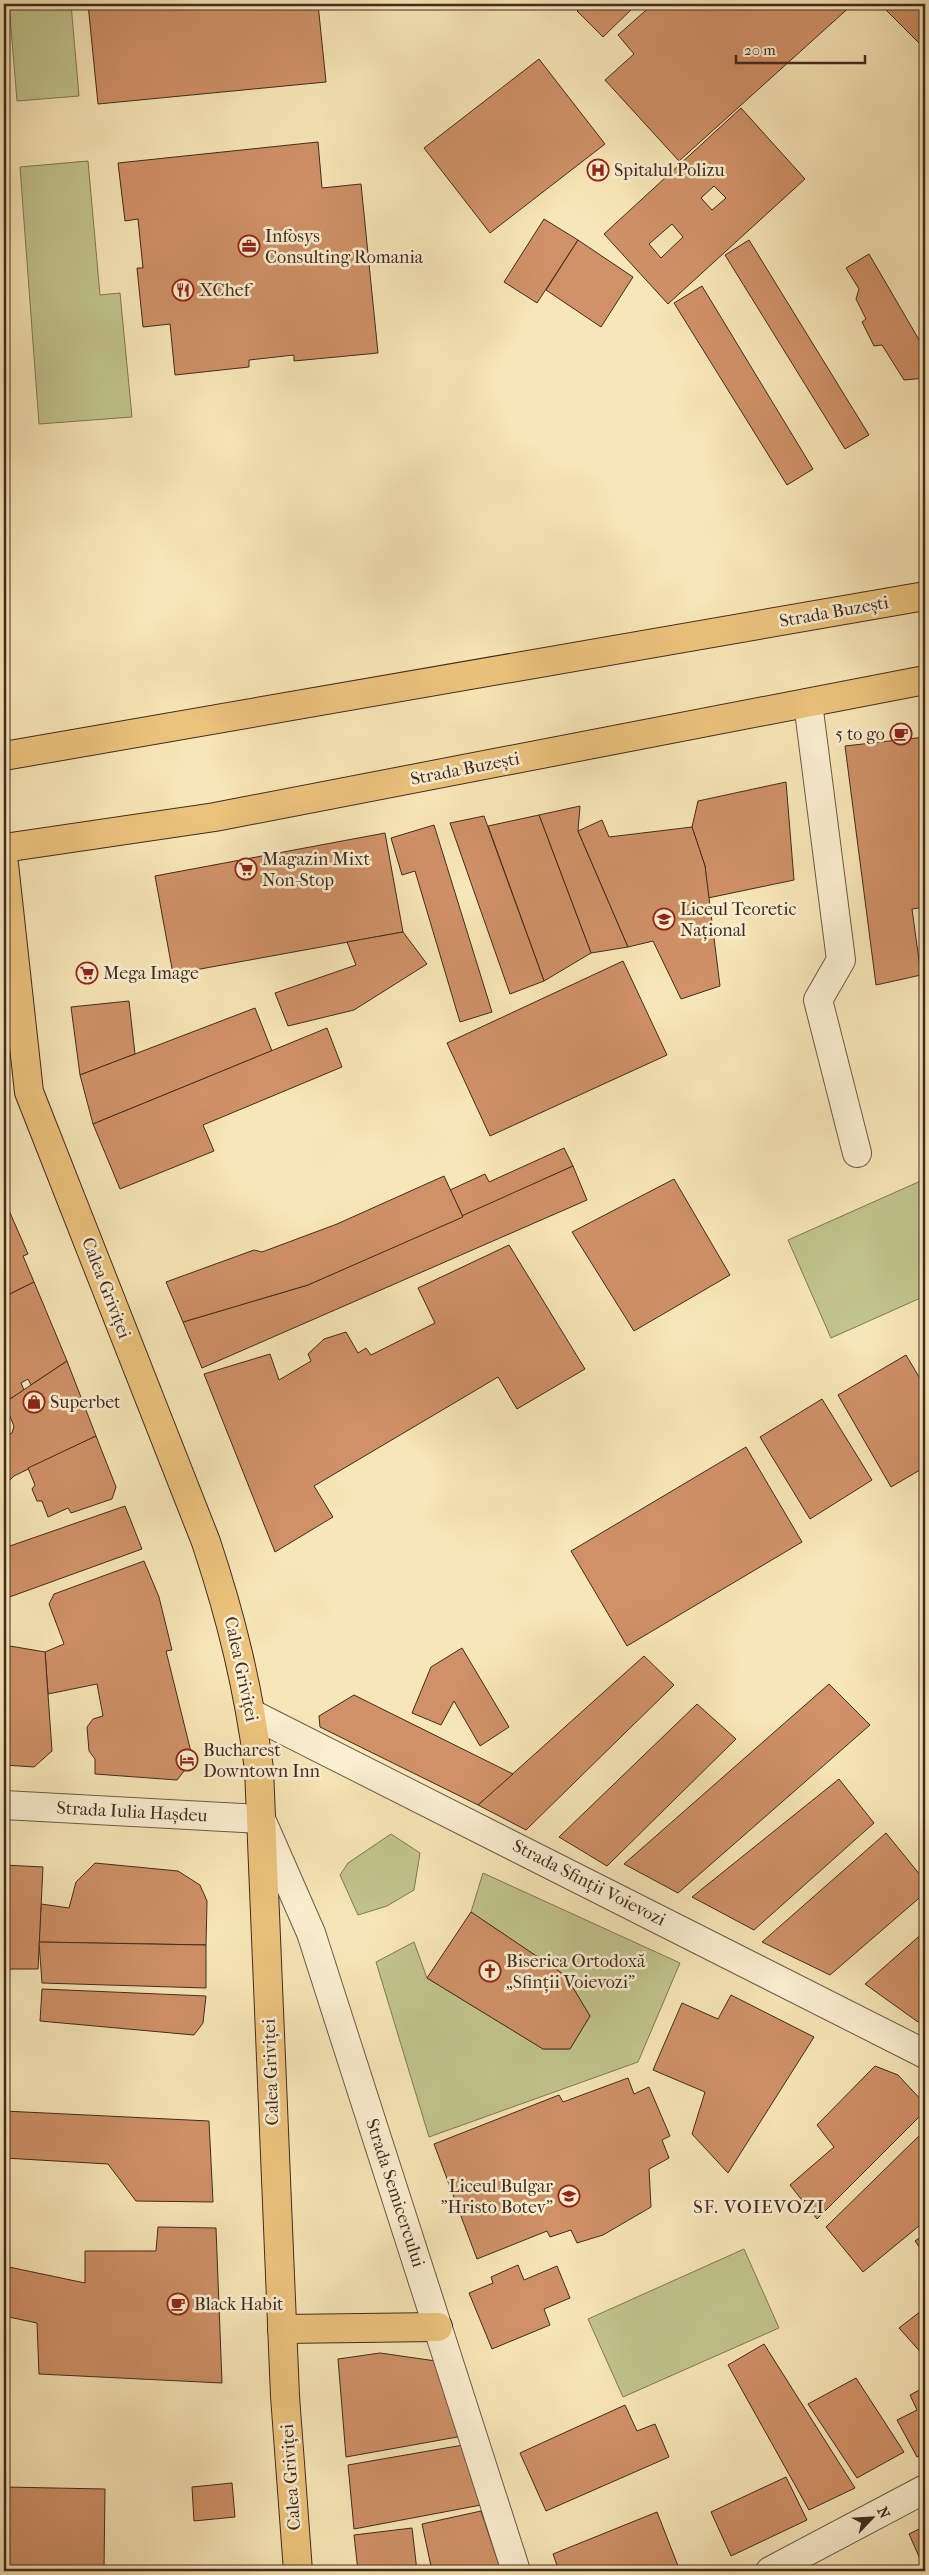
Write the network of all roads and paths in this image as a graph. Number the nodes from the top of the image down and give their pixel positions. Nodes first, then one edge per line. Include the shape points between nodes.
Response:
1 (925, 596) edge
2 (925, 680) edge
3 (808, 703) junction
4 (4, 756) edge
5 (4, 848) edge
6 (4, 864) edge
7 (4, 1043) edge
8 (29, 1092) junction
9 (858, 1153) dead end
10 (252, 1714) junction
11 (4, 1805) edge
12 (261, 1819) junction
13 (925, 2054) edge
14 (438, 2327) junction
15 (282, 2329) junction
16 (925, 2489) edge
17 (298, 2571) edge
18 (516, 2571) edge
19 (770, 2571) edge

1 - 4 main road, Strada Buzești
2 - 3 main road, Strada Buzești
3 - 5 main road, Strada Buzești via 215,817
3 - 9 street via 841,960 818,1000
6 - 8 main road, Calea Griviței
7 - 8 main road
8 - 10 main road, Calea Griviței via 206,1542 240,1655
10 - 12 main road, Calea Griviței
10 - 13 street, Strada Sfinții Voievozi
11 - 12 street, Strada Iulia Hașdeu
12 - 14 street, Strada Semicercului via 311,1933
12 - 15 main road, Calea Griviței
14 - 15 main road
14 - 18 street, Strada Semicercului
15 - 17 main road, Calea Griviței
16 - 19 street

